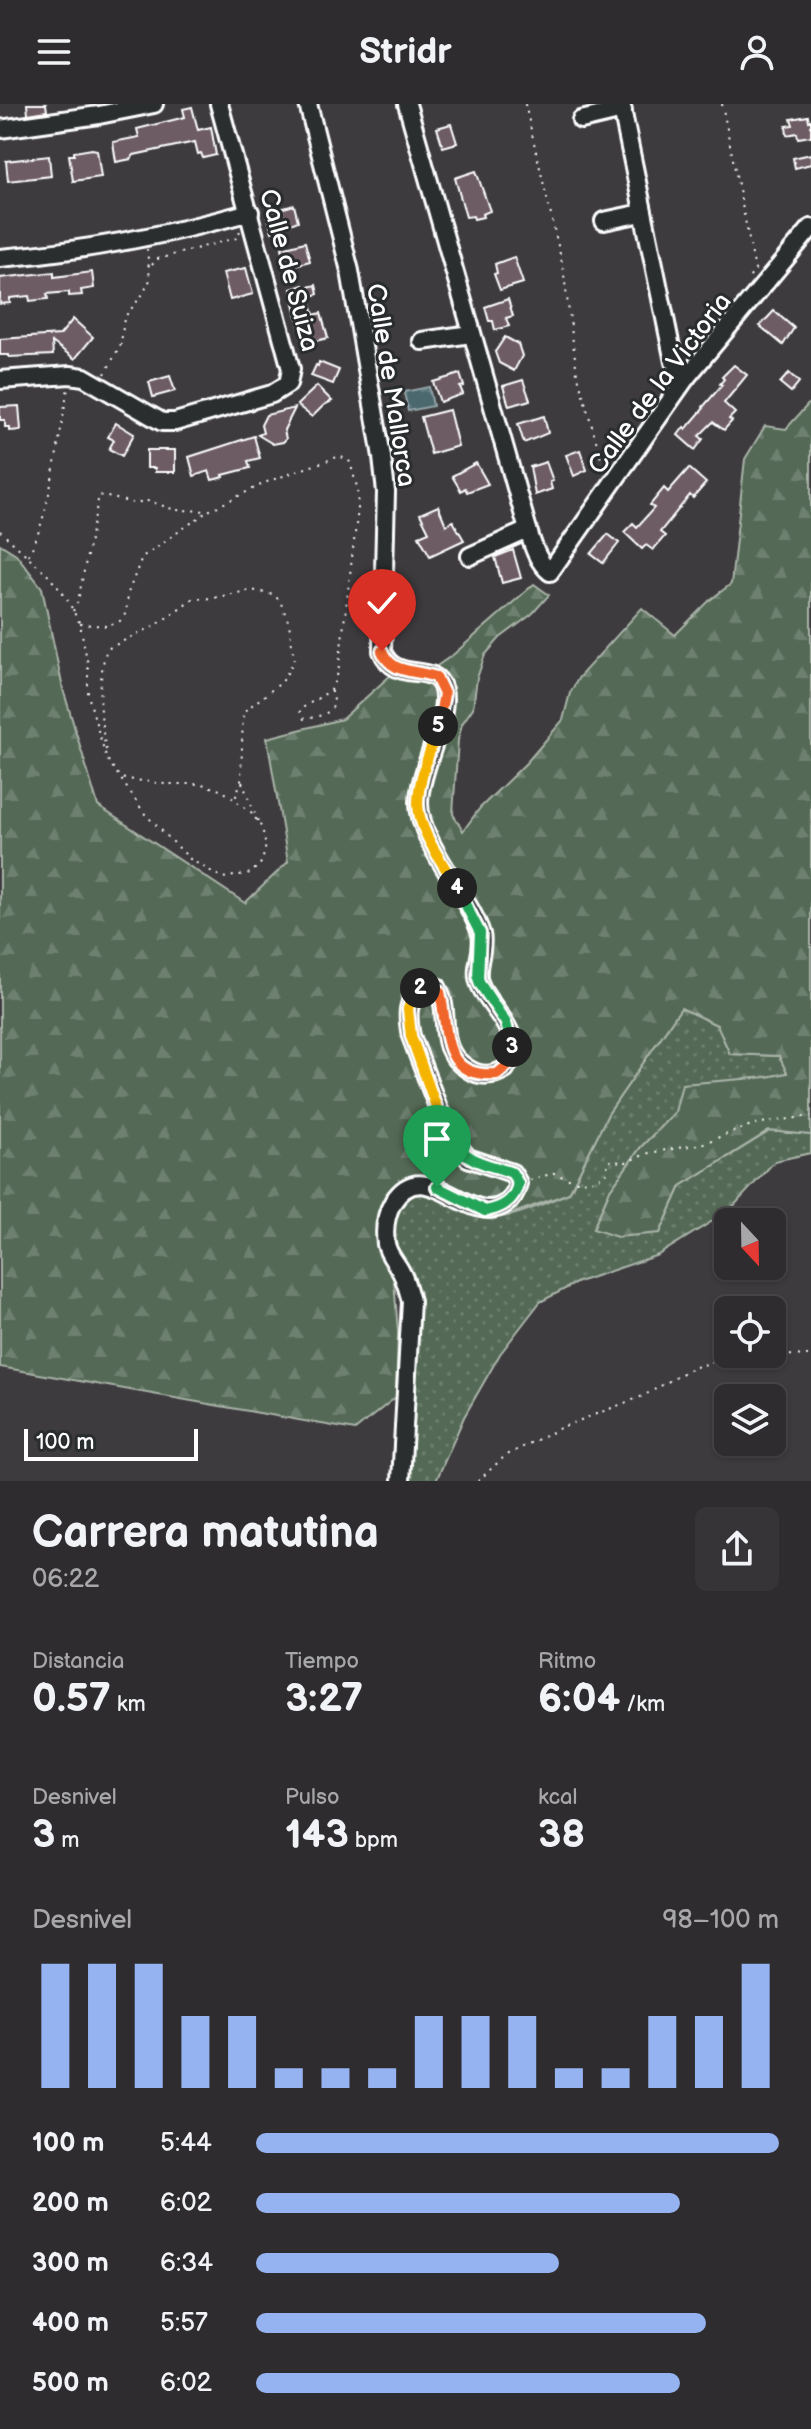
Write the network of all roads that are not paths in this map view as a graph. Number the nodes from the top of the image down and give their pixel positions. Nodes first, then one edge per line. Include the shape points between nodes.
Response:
1 (154, 104) edge
2 (219, 104) edge
3 (407, 104) edge
4 (312, 105) edge
5 (622, 107) edge
6 (581, 120) dead end
7 (0, 129) edge
8 (642, 213) junction
9 (246, 219) junction
10 (604, 221) dead end
11 (811, 228) edge
12 (0, 258) edge
13 (471, 334) junction
14 (422, 341) dead end
15 (686, 378) junction
16 (0, 380) edge
17 (528, 530) junction
18 (470, 556) dead end
19 (401, 1481) edge

1 - 7 street
2 - 9 street, Calle de Suiza
3 - 13 street
4 - 19 street, Calle de Mallorca via 350,271 382,457 382,651 397,669 436,677 442,685 444,703 419,809 480,933 478,978 509,1031 512,1050 509,1064 497,1074 473,1072 455,1059 445,1037 440,992 431,984 419,988 411,1000 411,1036 448,1134 468,1158 512,1173 518,1183 503,1205 485,1211 423,1185 404,1191 387,1214 388,1251 411,1301
5 - 6 street
5 - 8 street
8 - 10 street
8 - 15 street via 674,362
9 - 12 street via 103,247
9 - 16 street, Calle de Suiza via 291,369 288,384 272,394 162,422 84,377
11 - 15 street, Calle de la Victoria
13 - 14 street
13 - 17 street
15 - 17 street, Calle de la Victoria via 550,572 536,554
17 - 18 street

